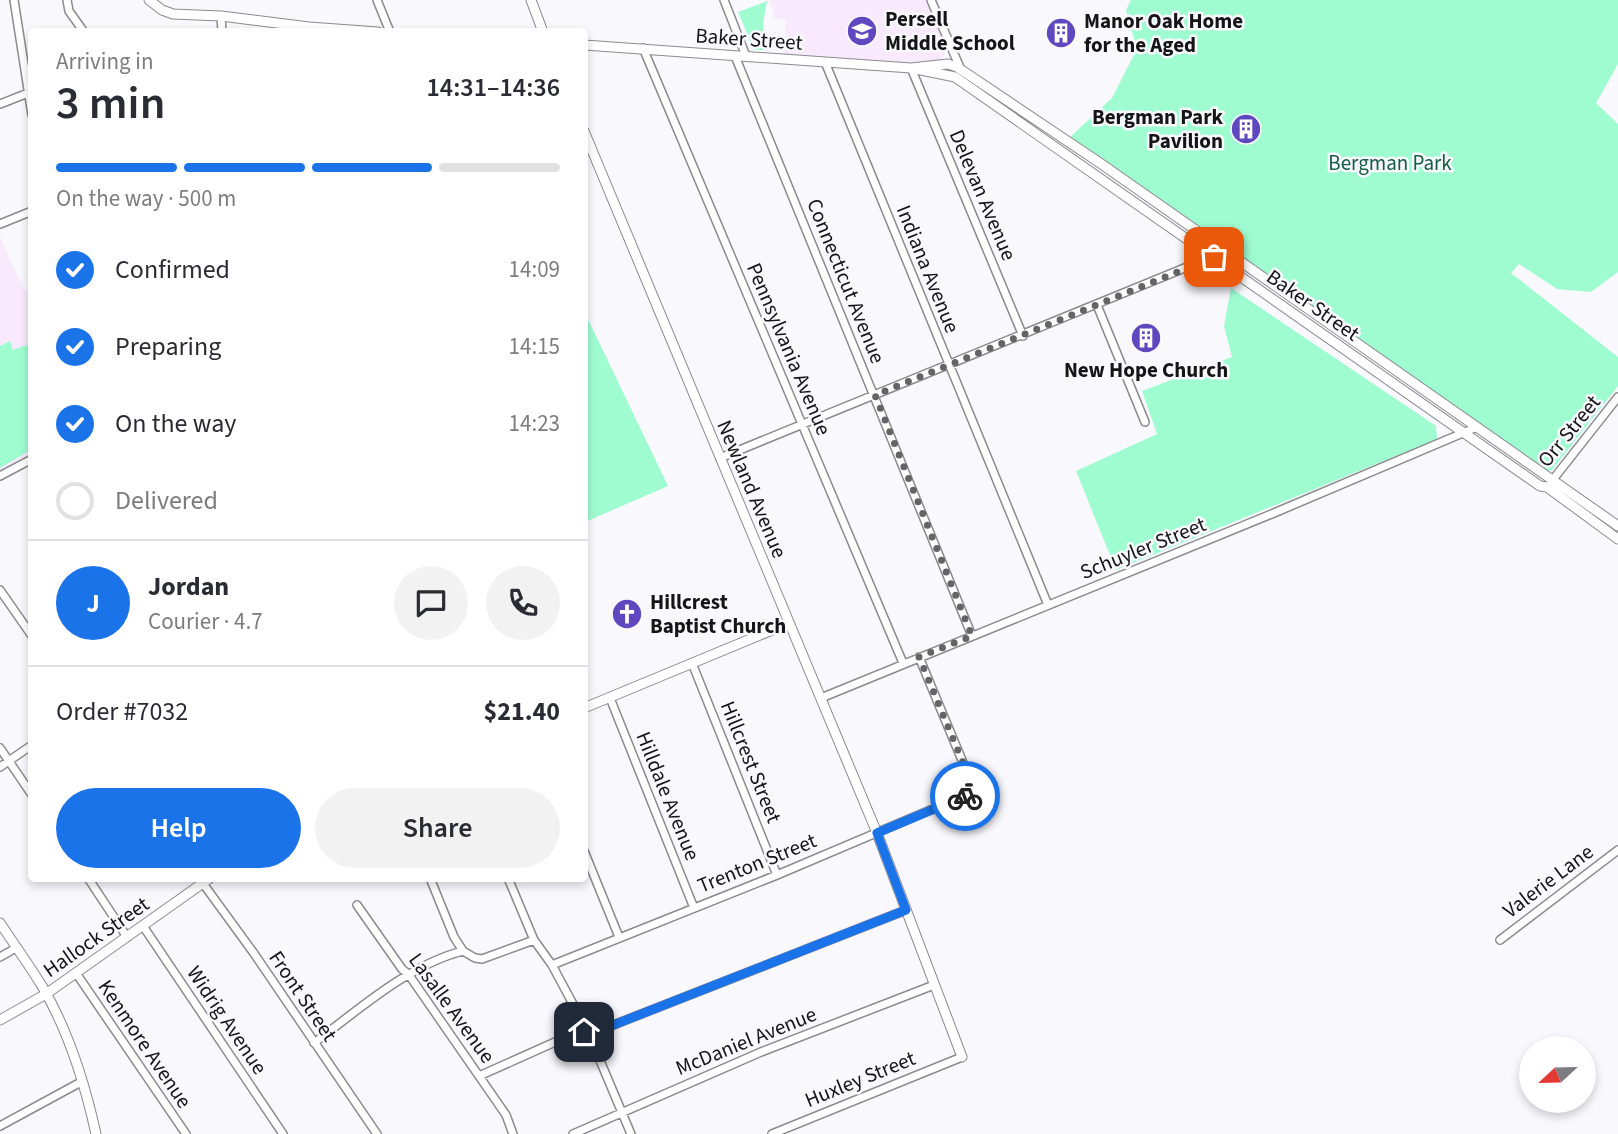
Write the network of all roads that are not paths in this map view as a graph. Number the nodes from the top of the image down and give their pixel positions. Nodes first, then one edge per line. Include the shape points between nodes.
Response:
1 (14, 0) edge
2 (67, 0) edge
3 (149, 0) edge
4 (377, 0) edge
5 (531, 0) edge
6 (724, 0) edge
7 (931, 0) edge
8 (221, 16) junction
9 (81, 28) edge
10 (222, 28) edge
11 (302, 28) edge
12 (388, 28) edge
13 (542, 28) edge
14 (588, 45) edge
15 (950, 46) junction
16 (643, 48) junction
17 (735, 56) junction
18 (746, 56) junction
19 (825, 62) junction
20 (934, 65) junction
21 (911, 68) junction
22 (961, 69) junction
23 (977, 92) junction
24 (28, 93) joint
25 (0, 104) edge
26 (588, 141) edge
27 (28, 213) edge
28 (0, 224) edge
29 (1226, 251) junction
30 (1214, 257) junction
31 (1097, 305) junction
32 (1023, 336) junction
33 (949, 365) junction
34 (875, 395) junction
35 (1618, 397) edge
36 (1145, 422) dead end
37 (802, 425) junction
38 (1477, 427) junction
39 (1465, 432) junction
40 (720, 458) junction
41 (28, 461) edge
42 (0, 477) edge
43 (1550, 483) junction
44 (1618, 526) edge
45 (1618, 539) edge
46 (0, 590) edge
47 (1048, 606) junction
48 (789, 623) junction
49 (28, 630) edge
50 (972, 636) junction
51 (919, 657) junction
52 (692, 663) junction
53 (903, 663) junction
54 (610, 698) junction
55 (821, 698) junction
56 (588, 706) edge
57 (0, 748) edge
58 (28, 748) edge
59 (9, 761) junction
60 (0, 767) edge
61 (28, 789) edge
62 (877, 833) junction
63 (1618, 850) edge
64 (588, 861) edge
65 (777, 875) junction
66 (91, 882) edge
67 (201, 882) edge
68 (205, 882) edge
69 (432, 882) edge
70 (510, 882) edge
71 (357, 905) dead end
72 (694, 908) junction
73 (906, 910) junction
74 (0, 923) edge
75 (143, 926) junction
76 (127, 937) junction
77 (619, 937) junction
78 (534, 940) junction
79 (1500, 940) dead end
80 (16, 948) junction
81 (463, 951) junction
82 (0, 957) edge
83 (552, 965) junction
84 (76, 973) junction
85 (409, 975) junction
86 (934, 985) junction
87 (46, 994) junction
88 (0, 1020) edge
89 (588, 1032) junction
90 (314, 1043) junction
91 (962, 1058) joint
92 (479, 1076) junction
93 (81, 1082) junction
94 (624, 1113) junction
95 (0, 1126) edge
96 (96, 1134) edge
97 (186, 1134) edge
98 (283, 1134) edge
99 (377, 1134) edge
100 (513, 1134) edge
101 (573, 1134) edge
102 (632, 1134) edge
103 (772, 1134) edge

1 - 24 street
2 - 9 street
3 - 8 street via 170,13
4 - 12 street
5 - 13 street
6 - 18 street
7 - 15 street
8 - 10 street
8 - 11 street
14 - 16 street, Baker Street
15 - 20 street
15 - 22 street
16 - 17 street, Baker Street
16 - 37 street, Pennsylvania Avenue
17 - 18 street, Baker Street
17 - 34 street, Connecticut Avenue
18 - 19 street, Baker Street
19 - 21 street, Baker Street
19 - 33 street, Indiana Avenue
20 - 21 street, Baker Street
20 - 22 street, Baker Street
21 - 23 street, Baker Street via 948,74
21 - 32 street, Delevan Avenue
22 - 23 street
22 - 29 street, Baker Street
23 - 30 street, Baker Street
24 - 25 street
26 - 40 street, Newland Avenue
27 - 28 street
29 - 30 street
29 - 38 street, Baker Street
30 - 31 street
30 - 39 street, Baker Street
31 - 32 street
31 - 36 street
32 - 33 street
33 - 34 street
33 - 47 street, Indiana Avenue
34 - 37 street
34 - 50 street, Connecticut Avenue
35 - 43 street, Orr Street
37 - 40 street
37 - 53 street, Pennsylvania Avenue
38 - 39 street, Schuyler Street
38 - 43 street, Baker Street
39 - 43 street, Baker Street via 1540,486
39 - 47 street, Schuyler Street
40 - 48 street, Newland Avenue
41 - 42 street
43 - 44 street, Baker Street
43 - 45 street, Baker Street
46 - 49 street
47 - 50 street, Schuyler Street
48 - 52 street
48 - 55 street, Newland Avenue
50 - 51 street, Schuyler Street
51 - 53 street, Schuyler Street
51 - 62 street, Trenton Street via 970,789 959,799
52 - 54 street
52 - 65 street, Hillcrest Street
53 - 55 street, Schuyler Street
54 - 56 street
54 - 72 street, Hilldale Avenue
55 - 62 street, Newland Avenue
57 - 59 street
58 - 59 street
59 - 60 street
59 - 61 street
62 - 65 street, Trenton Street
62 - 73 street, Newland Avenue
63 - 79 street, Valerie Lane
64 - 77 street
65 - 72 street, Trenton Street
66 - 76 street
67 - 75 street, Hallock Street
68 - 90 street, Front Street
69 - 81 street
70 - 78 street
71 - 85 street, Lasalle Avenue
72 - 77 street, Trenton Street
73 - 86 street, Newland Avenue
73 - 89 street
74 - 80 street
75 - 76 street, Hallock Street
75 - 98 street, Widrig Avenue
76 - 84 street, Hallock Street
77 - 83 street, Trenton Street
78 - 81 street via 482,959
78 - 83 street
80 - 82 street
80 - 87 street
81 - 85 street via 445,955
83 - 89 street
84 - 87 street, Hallock Street
84 - 97 street, Kenmore Avenue
85 - 90 street
85 - 92 street, Lasalle Avenue
86 - 91 street, Newland Avenue
86 - 94 street, McDaniel Avenue via 761,1052
87 - 88 street, Hallock Street
87 - 93 street
89 - 92 street via 573,1034
89 - 94 street
90 - 99 street, Front Street
91 - 103 street, Huxley Street
92 - 100 street, Lasalle Avenue via 506,1115
93 - 95 street
93 - 96 street
94 - 101 street, McDaniel Avenue
94 - 102 street

